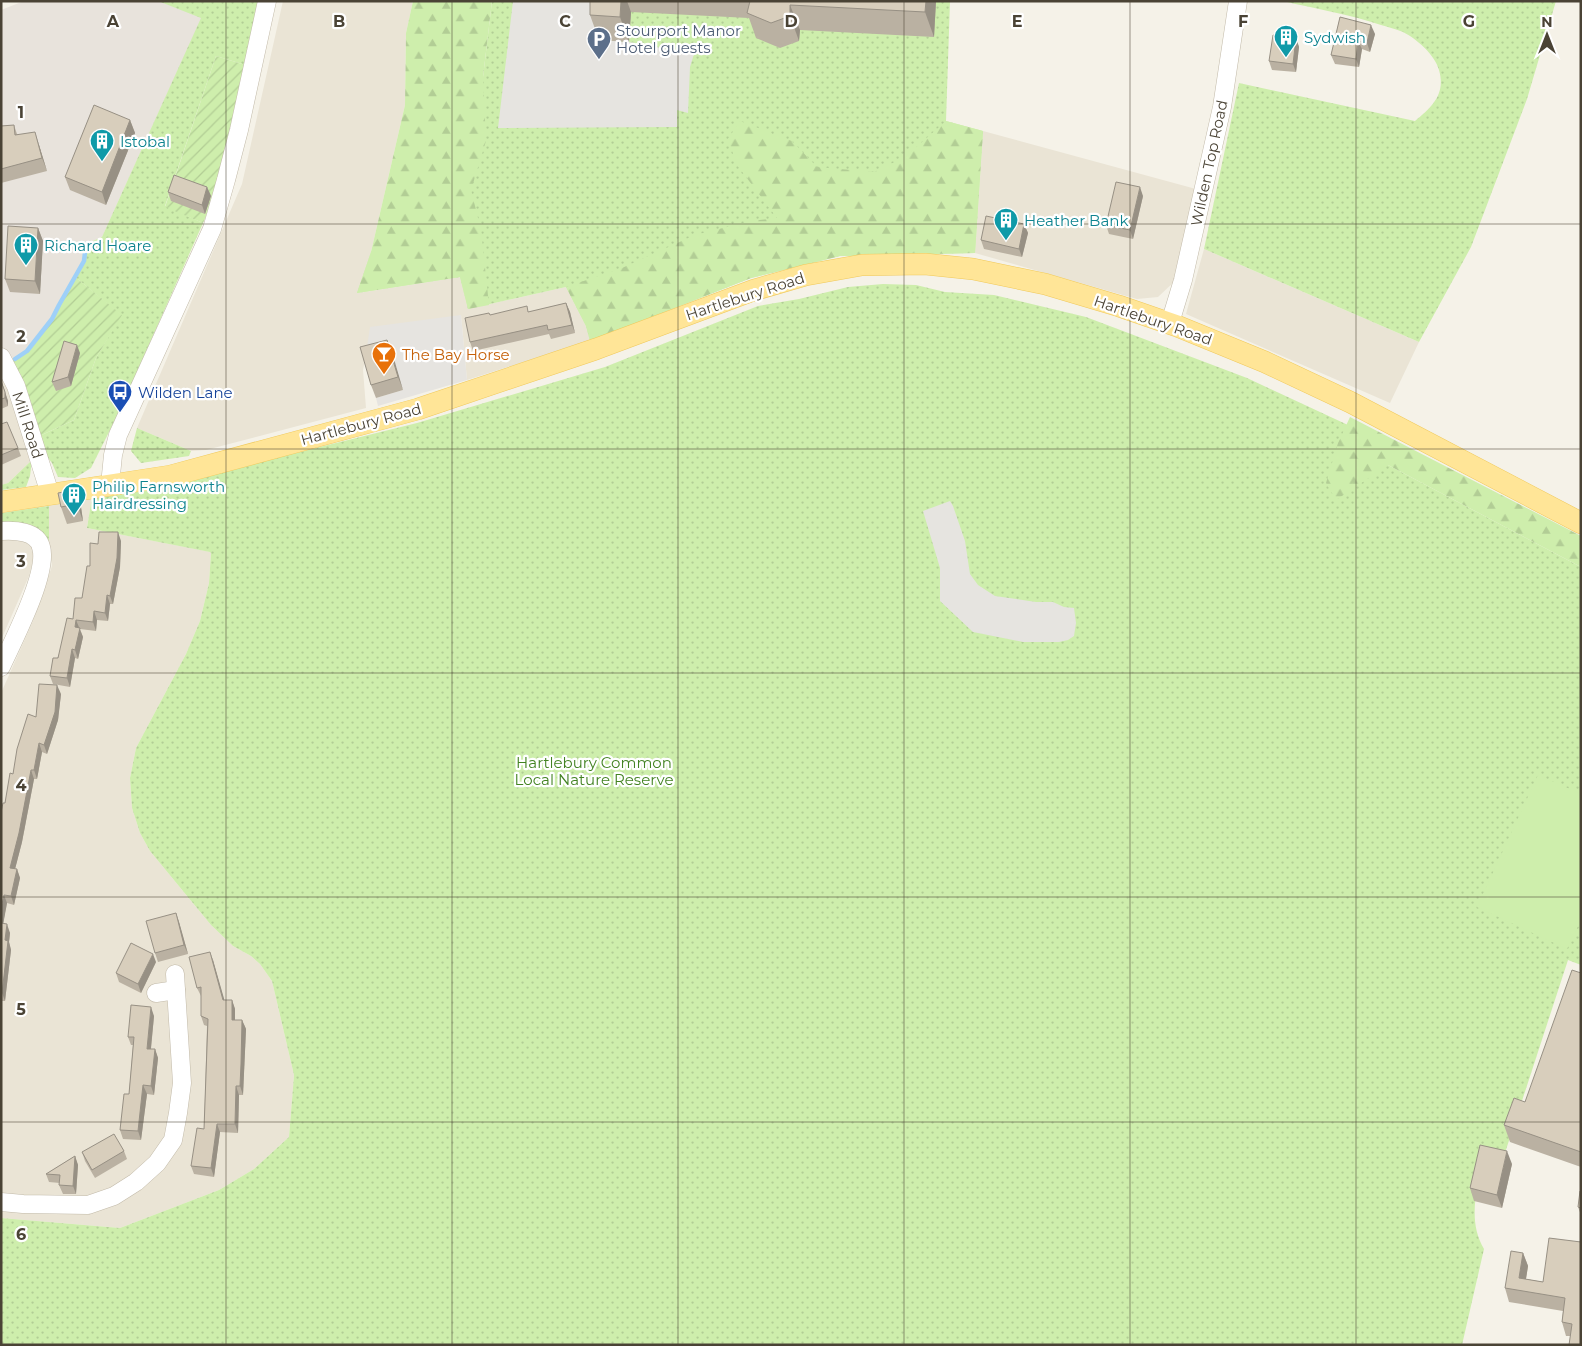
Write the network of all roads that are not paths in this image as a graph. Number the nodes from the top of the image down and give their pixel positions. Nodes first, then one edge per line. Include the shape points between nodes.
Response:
1 (267, 1) edge
2 (1238, 1) edge
3 (1170, 323) junction
4 (1, 357) edge
5 (110, 485) junction
6 (50, 494) junction
7 (1, 502) edge
8 (1581, 523) edge
9 (1, 531) edge
10 (1, 667) edge
11 (156, 993) dead end
12 (1, 1202) edge

1 - 5 street via 239,130 212,229 118,435
2 - 3 street, Wilden Top Road via 1222,107 1183,280
3 - 5 main road, Hartlebury Road via 1045,284 973,269 925,264 862,266 806,275 754,290 418,410 170,476
3 - 8 main road, Hartlebury Road via 1350,402
4 - 6 street, Mill Road via 16,386
5 - 6 main road, Hartlebury Road
6 - 7 main road, Hartlebury Road
9 - 10 street via 28,533 41,545 42,558 37,583
11 - 12 street via 175,982 182,1083 172,1140 157,1163 114,1196 88,1205

